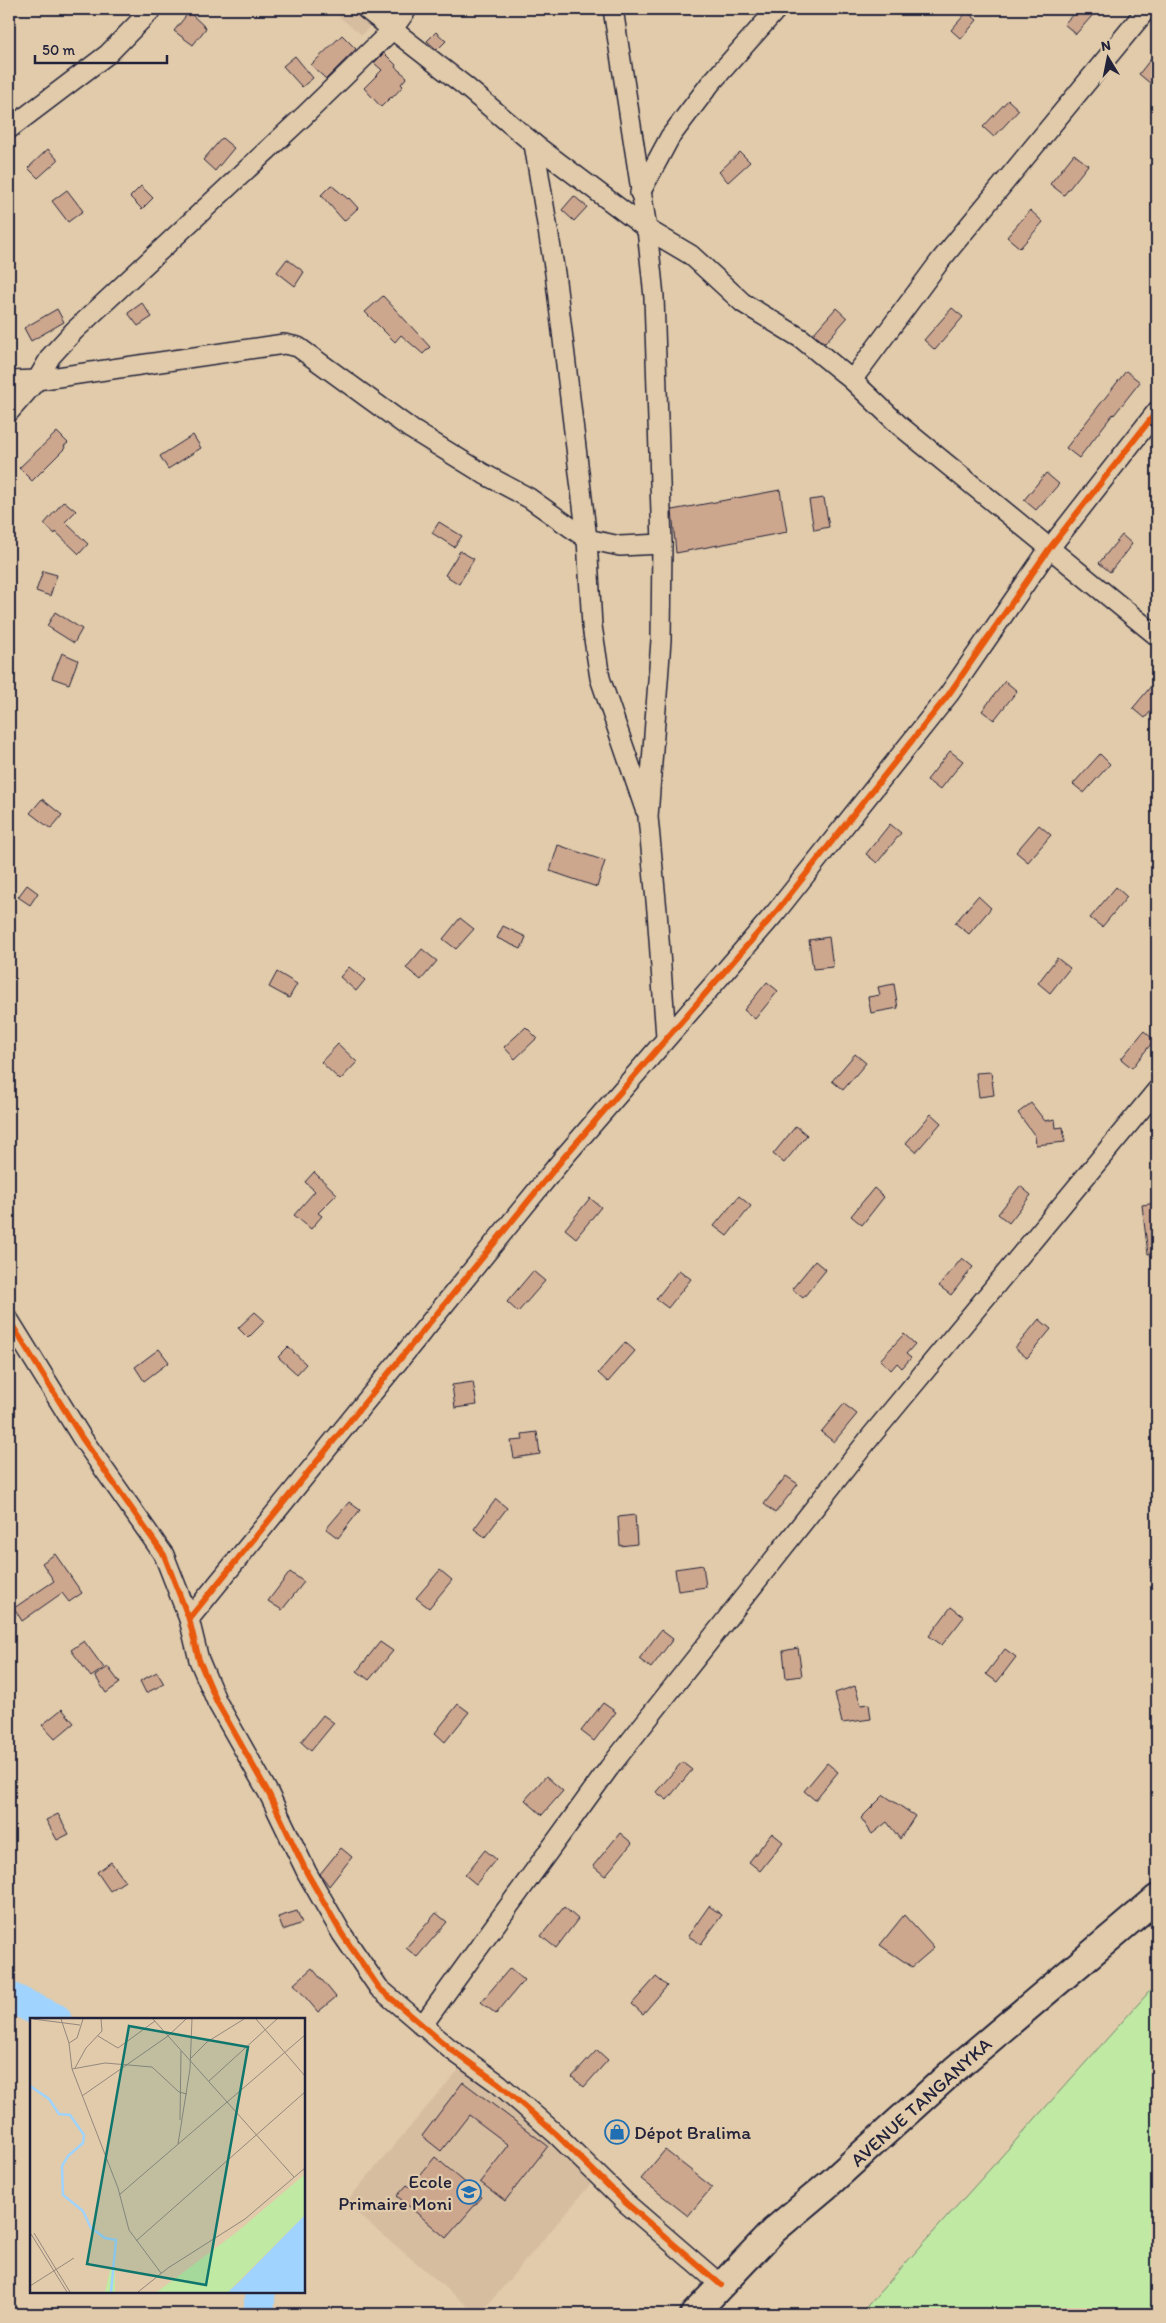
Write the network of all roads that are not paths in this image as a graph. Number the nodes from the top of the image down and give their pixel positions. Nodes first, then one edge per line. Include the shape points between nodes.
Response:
1 (152, 9) edge
2 (366, 9) edge
3 (407, 9) edge
4 (612, 9) edge
5 (777, 9) edge
6 (1148, 9) edge
7 (392, 29) junction
8 (9, 129) edge
9 (534, 144) junction
10 (642, 192) junction
11 (623, 212) junction
12 (647, 229) junction
13 (37, 380) junction
14 (852, 380) junction
15 (9, 381) edge
16 (1157, 411) edge
17 (9, 412) edge
18 (587, 539) junction
19 (662, 544) junction
20 (1049, 549) junction
21 (1157, 636) edge
22 (648, 818) junction
23 (666, 1037) junction
24 (1157, 1090) edge
25 (9, 1320) edge
26 (188, 1619) junction
27 (1157, 1898) edge
28 (422, 2026) junction
29 (721, 2285) junction
30 (694, 2314) edge

1 - 8 street via 108,54
2 - 7 street
3 - 7 street
4 - 10 street
5 - 10 street via 710,84 670,137
6 - 14 street via 940,260
7 - 9 street
7 - 13 street via 74,331 51,356
9 - 11 street
9 - 18 street via 555,273
10 - 11 street
10 - 12 street
11 - 12 street
12 - 14 street via 691,255 743,303 802,339
12 - 19 street via 654,297
13 - 15 street
13 - 17 street
13 - 18 street via 284,344 298,348 411,429 529,498
14 - 20 street via 899,425
16 - 20 street
18 - 19 street via 620,546
18 - 22 street via 592,626 600,678
19 - 22 street via 661,640
20 - 21 street
20 - 23 street via 949,694 776,912
22 - 23 street
23 - 26 street via 558,1163
24 - 28 street via 872,1435 609,1768
25 - 26 street via 82,1438 164,1555
26 - 28 street via 199,1660 217,1702 342,1934 379,1988
27 - 29 street, AVENUE TANGANYKA via 954,2070 773,2231
28 - 29 street via 499,2084 626,2203
29 - 30 street, AVENUE TANGANYKA

